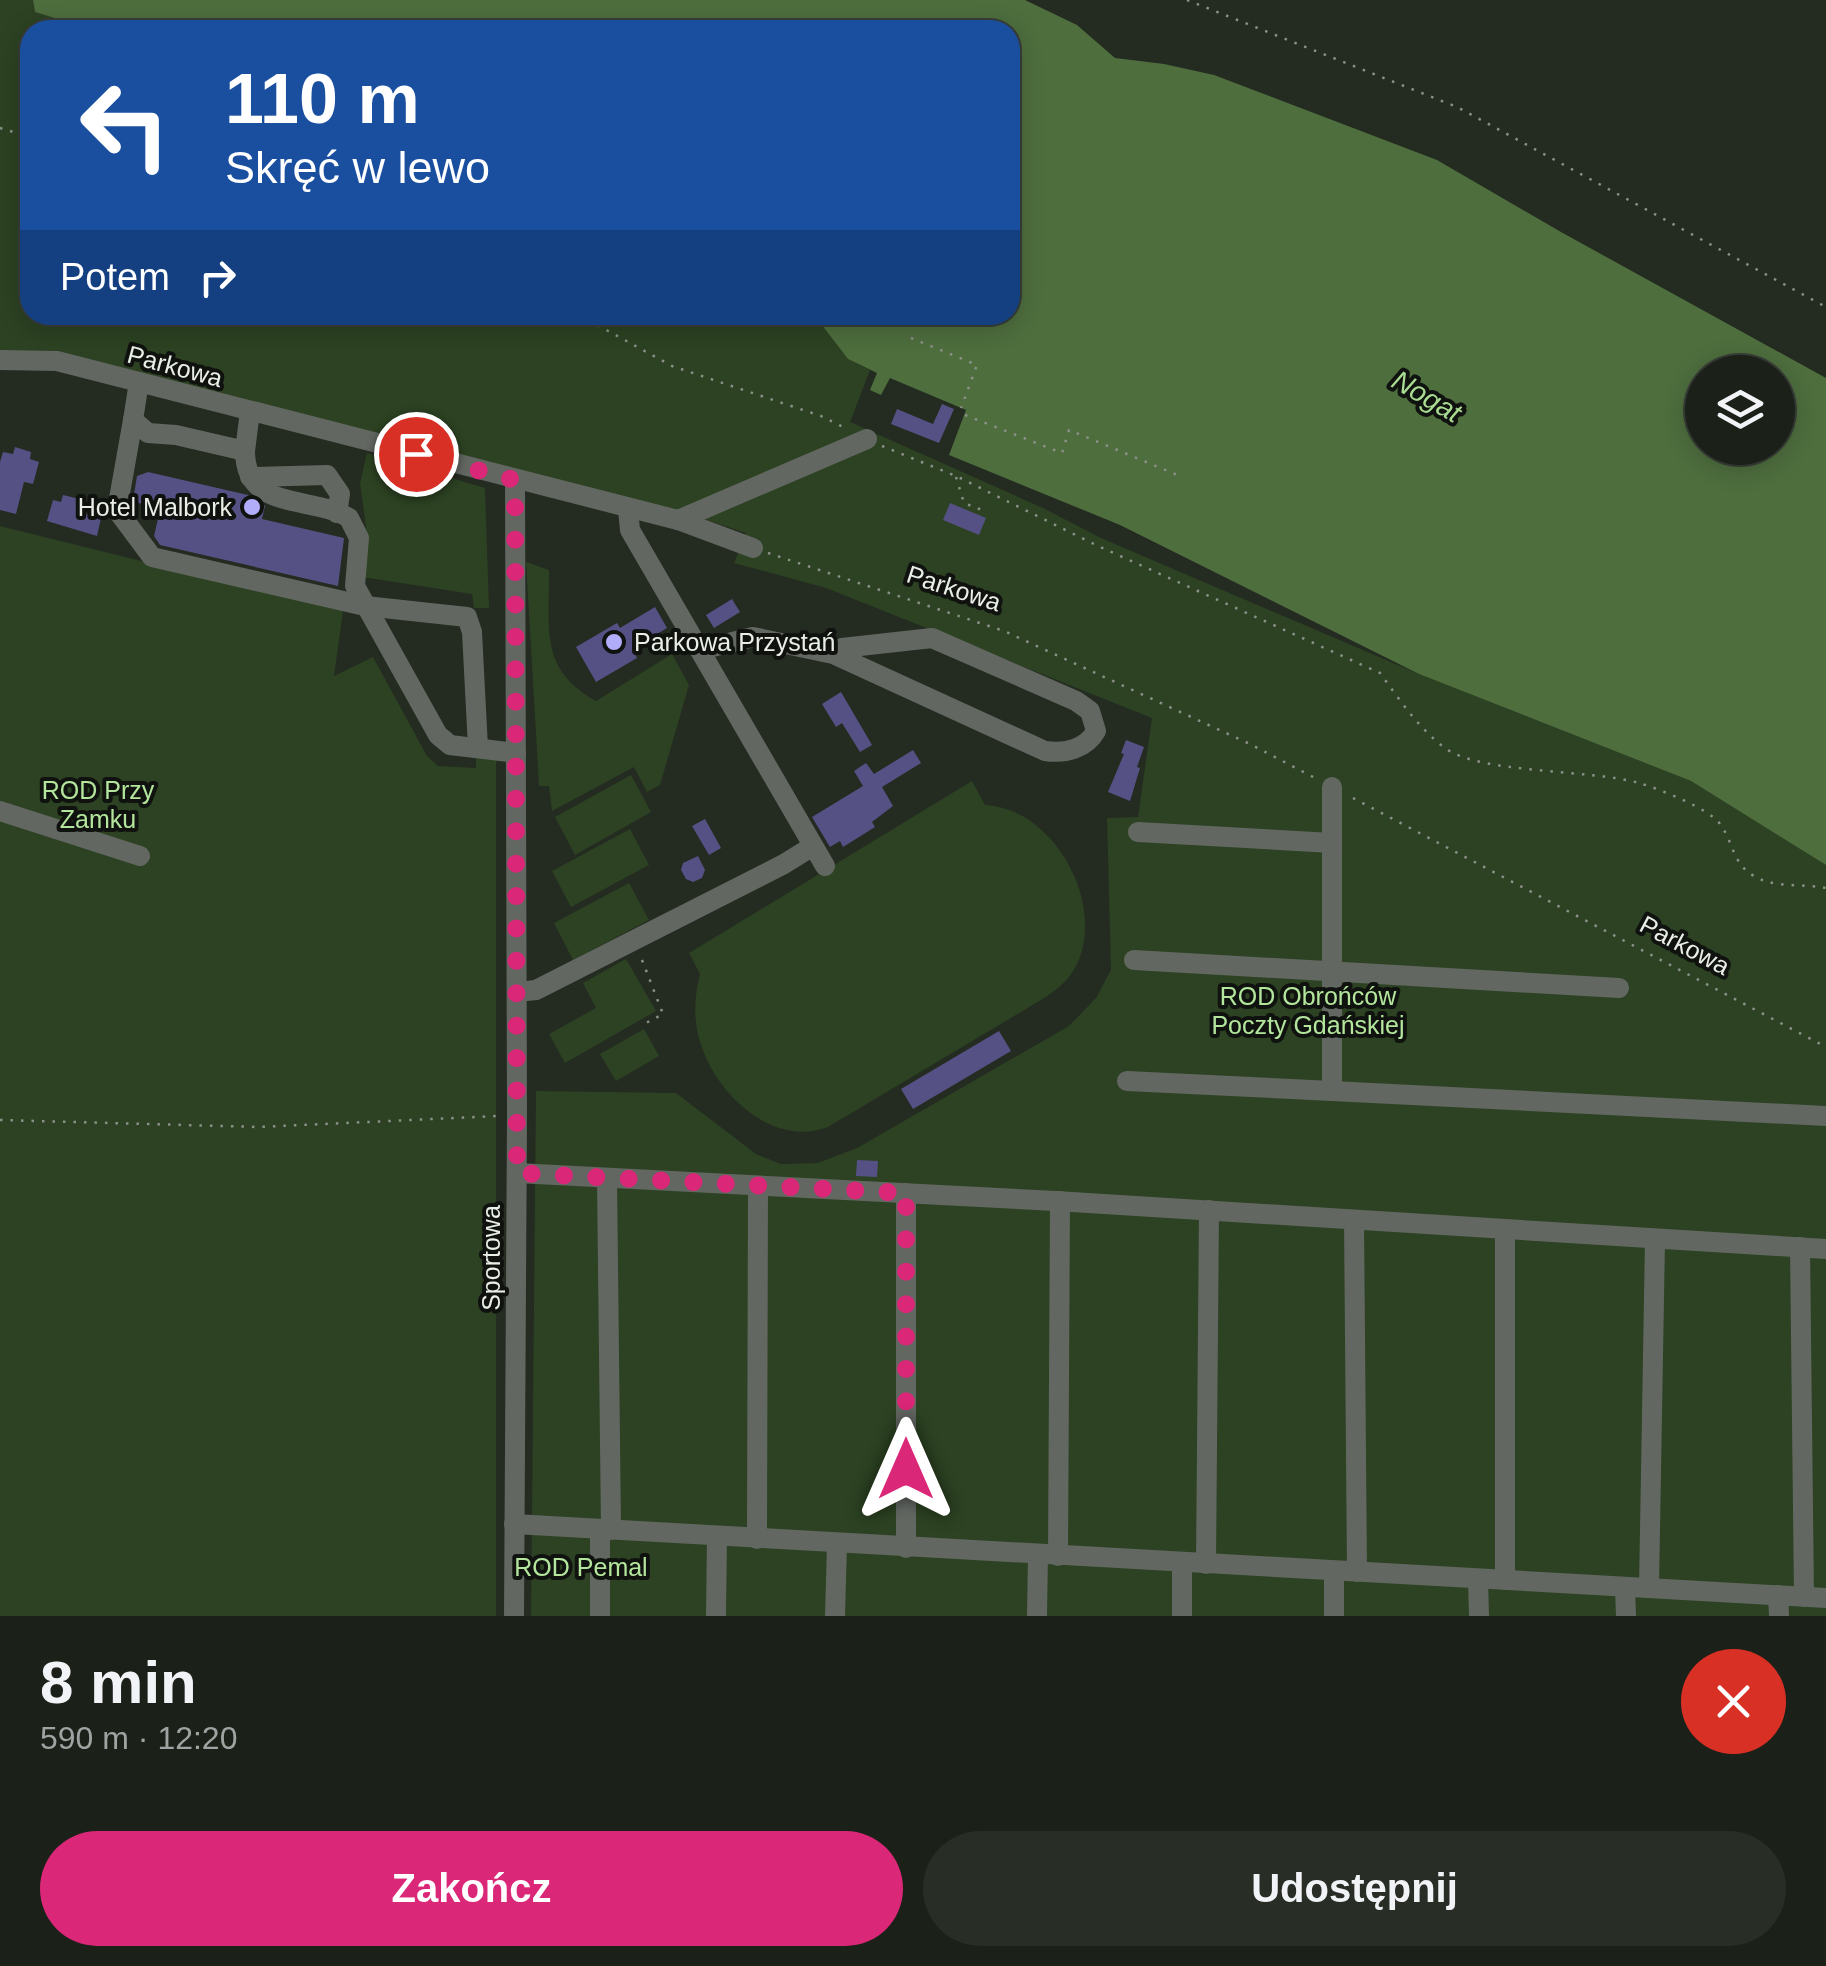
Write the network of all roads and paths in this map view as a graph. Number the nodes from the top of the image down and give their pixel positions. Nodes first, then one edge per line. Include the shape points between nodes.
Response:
1 (1187, 0) edge
2 (1826, 307) edge
3 (597, 325) edge
4 (911, 338) dead end
5 (0, 360) edge
6 (140, 382) junction
7 (961, 408) dead end
8 (250, 411) junction
9 (965, 415) dead end
10 (133, 420) junction
11 (867, 440) junction
12 (245, 451) junction
13 (250, 476) junction
14 (956, 476) junction
15 (1180, 476) dead end
16 (515, 480) junction
17 (628, 508) junction
18 (337, 513) junction
19 (980, 514) dead end
20 (678, 520) junction
21 (753, 548) joint
22 (365, 606) junction
23 (700, 650) junction
24 (832, 654) junction
25 (478, 748) junction
26 (516, 753) junction
27 (1332, 787) junction
28 (0, 811) edge
29 (1138, 832) dead end
30 (1332, 843) junction
31 (813, 846) junction
32 (140, 856) dead end
33 (825, 866) dead end
34 (1826, 888) edge
35 (634, 940) junction
36 (1134, 960) dead end
37 (1332, 969) junction
38 (1619, 988) dead end
39 (517, 992) junction
40 (644, 1024) dead end
41 (1826, 1047) edge
42 (1127, 1081) dead end
43 (1332, 1091) junction
44 (517, 1115) junction
45 (1826, 1116) edge
46 (1, 1121) edge
47 (517, 1173) junction
48 (607, 1178) junction
49 (758, 1186) junction
50 (906, 1193) junction
51 (1060, 1201) junction
52 (1209, 1210) junction
53 (1354, 1220) junction
54 (1505, 1230) junction
55 (1654, 1240) junction
56 (1800, 1247) junction
57 (1826, 1249) edge
58 (514, 1524) junction
59 (606, 1530) junction
60 (717, 1536) junction
61 (758, 1539) junction
62 (837, 1544) junction
63 (906, 1548) junction
64 (1048, 1555) junction
65 (1182, 1563) junction
66 (1206, 1564) junction
67 (1334, 1571) junction
68 (1356, 1572) junction
69 (1478, 1579) junction
70 (1505, 1580) junction
71 (1625, 1587) junction
72 (1649, 1588) junction
73 (1804, 1597) junction
74 (1826, 1598) edge
75 (1778, 1606) edge
76 (514, 1616) edge
77 (600, 1616) edge
78 (716, 1616) edge
79 (836, 1616) edge
80 (1038, 1616) edge
81 (1182, 1616) edge
82 (1334, 1616) edge
83 (1479, 1616) edge
84 (1626, 1616) edge

1 - 2 path via 1458,107
3 - 11 path via 672,366 821,416
4 - 7 path via 976,365
5 - 6 street, Parkowa via 58,361
6 - 8 street, Parkowa
6 - 10 street
8 - 12 street
8 - 16 street, Parkowa
9 - 15 path via 1062,453 1068,430
10 - 12 street via 148,432
10 - 22 street via 117,510 147,554
11 - 14 path
11 - 20 street
12 - 13 street
13 - 18 street via 264,492
13 - 18 street via 327,475 340,494
14 - 19 path via 964,503
14 - 34 path via 1380,673 1446,750 1486,764 1638,783 1720,822 1735,860 1765,881
16 - 17 street, Parkowa
16 - 26 street, Sportowa
17 - 20 street, Parkowa
17 - 23 street via 630,530
18 - 22 street via 349,518 359,538 355,586
20 - 21 street, Parkowa
21 - 27 path, Parkowa via 1004,631
22 - 25 street via 438,735 450,745
22 - 25 street via 467,617
23 - 24 street via 753,637
23 - 31 street
24 - 24 street via 1046,752 1074,750 1096,731 1090,712 1076,701 932,638
25 - 26 street
26 - 39 street, Sportowa
27 - 30 street
27 - 41 path, Parkowa
28 - 32 street
29 - 30 street
30 - 37 street
31 - 33 street
31 - 35 street
35 - 39 street via 536,990
35 - 40 path via 663,1014
36 - 37 street
37 - 38 street
37 - 43 street
39 - 44 street, Sportowa
42 - 43 street
43 - 45 street
44 - 46 path via 258,1127
44 - 47 street, Sportowa
47 - 48 street
47 - 58 street, Sportowa
48 - 49 street
48 - 59 street
49 - 50 street
49 - 61 street
50 - 51 street
50 - 63 street
51 - 52 street
51 - 64 street
52 - 53 street
52 - 66 street
53 - 54 street
53 - 68 street
54 - 55 street
54 - 70 street
55 - 56 street
55 - 72 street
56 - 57 street
56 - 73 street
58 - 59 street
58 - 76 street, Sportowa
59 - 60 street
59 - 77 street
60 - 61 street
60 - 78 street
61 - 62 street
62 - 63 street
62 - 79 street
63 - 64 street
64 - 65 street
64 - 80 street
65 - 66 street
65 - 81 street
66 - 67 street
67 - 68 street
67 - 82 street
68 - 69 street
69 - 70 street
69 - 83 street
70 - 71 street
71 - 72 street
71 - 84 street
72 - 75 street
73 - 74 street
73 - 75 street

